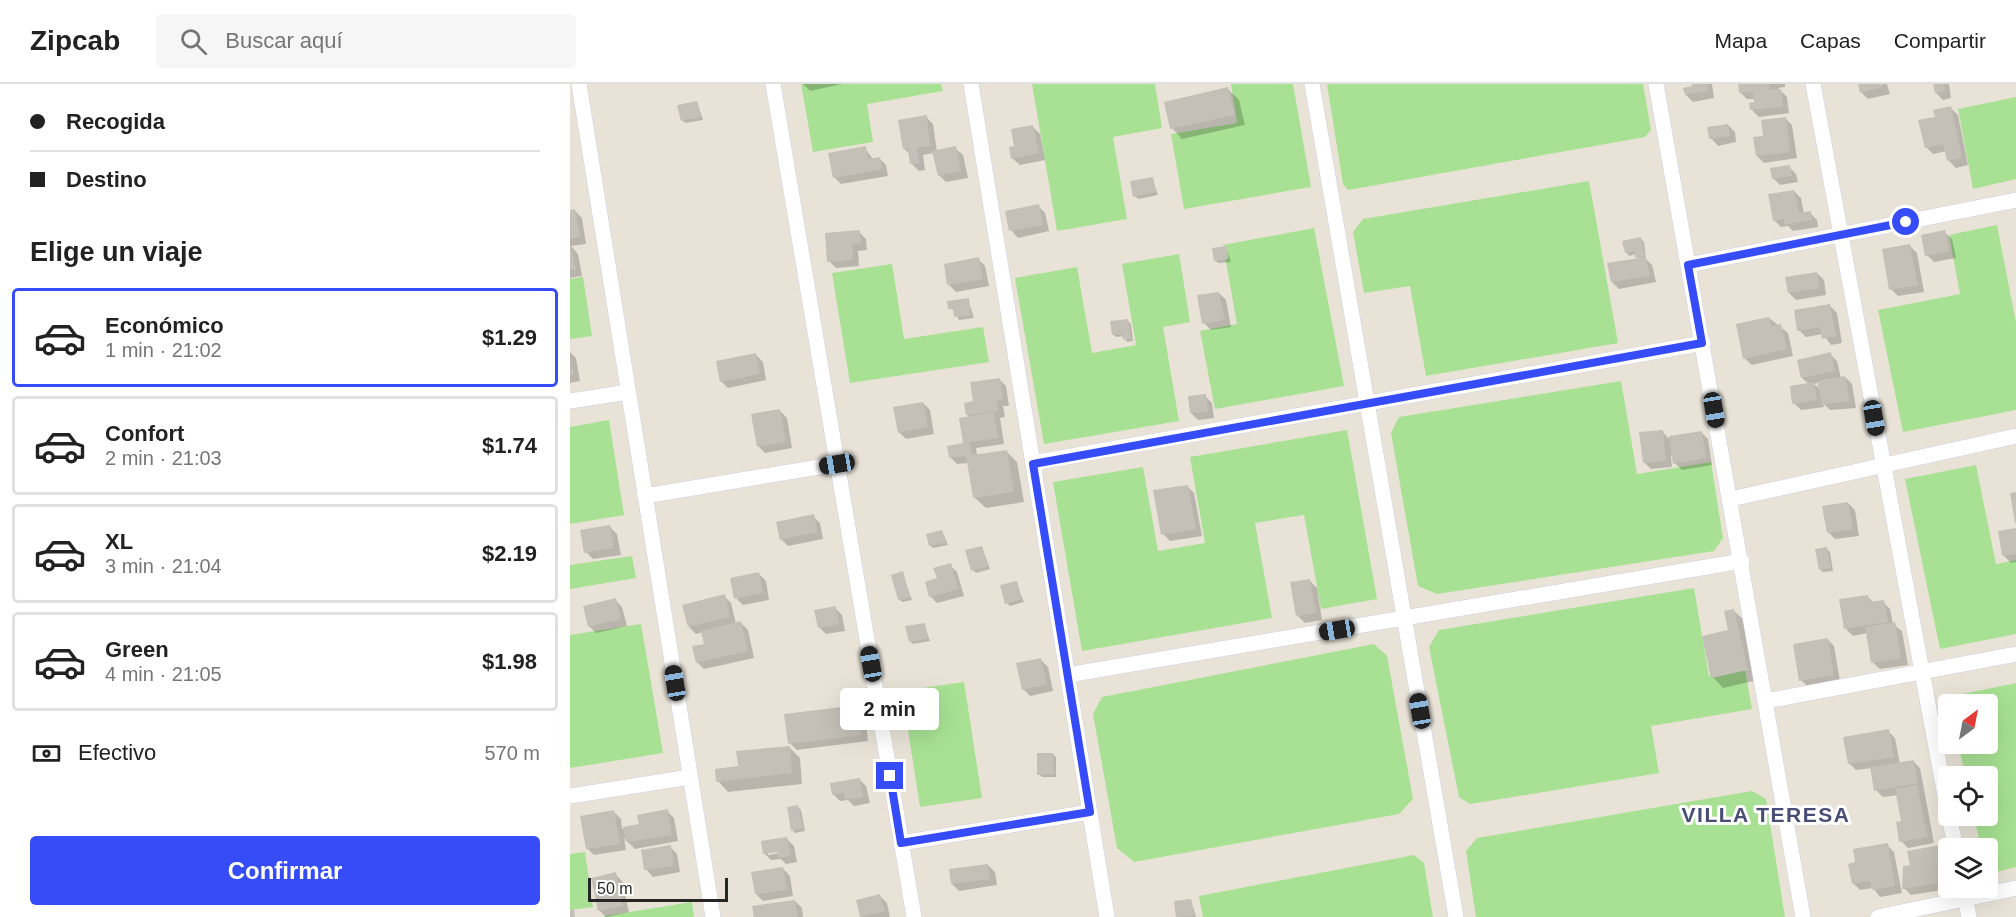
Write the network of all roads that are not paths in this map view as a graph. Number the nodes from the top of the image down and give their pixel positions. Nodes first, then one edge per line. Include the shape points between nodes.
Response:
1 (579, 84) edge
2 (773, 84) edge
3 (971, 84) edge
4 (1312, 84) edge
5 (1656, 84) edge
6 (1813, 84) edge
7 (2016, 200) edge
8 (1840, 235) junction
9 (1688, 265) junction
10 (1702, 343) junction
11 (628, 392) junction
12 (570, 401) edge
13 (1367, 403) junction
14 (2016, 436) edge
15 (837, 464) junction
16 (1033, 464) junction
17 (1883, 464) junction
18 (645, 496) junction
19 (1731, 499) junction
20 (1742, 561) junction
21 (1404, 618) junction
22 (2016, 654) edge
23 (1921, 672) junction
24 (1067, 675) junction
25 (1766, 701) junction
26 (1940, 766) edge
27 (690, 777) junction
28 (570, 796) edge
29 (1090, 812) junction
30 (901, 843) junction
31 (2016, 888) edge
32 (1998, 890) edge
33 (1946, 898) edge
34 (1965, 898) edge
35 (713, 917) edge
36 (914, 917) edge
37 (1107, 917) edge
38 (1456, 917) edge
39 (1803, 917) edge
40 (1878, 917) edge
41 (1969, 917) edge

1 - 11 street
2 - 15 street
3 - 16 street
4 - 13 street
5 - 9 street
6 - 8 street
7 - 8 street
8 - 9 street
8 - 17 street
9 - 10 street
10 - 13 street
10 - 19 street
11 - 12 street
11 - 18 street
13 - 16 street
13 - 21 street
14 - 17 street
15 - 18 street
15 - 30 street
16 - 24 street
17 - 19 street
17 - 23 street
18 - 27 street
19 - 20 street
20 - 21 street
20 - 25 street
21 - 24 street
21 - 38 street
22 - 23 street
23 - 25 street
23 - 26 street
24 - 29 street
25 - 39 street
27 - 28 street
27 - 35 street
29 - 30 street
29 - 37 street
30 - 36 street
31 - 32 street
33 - 40 street
34 - 41 street

